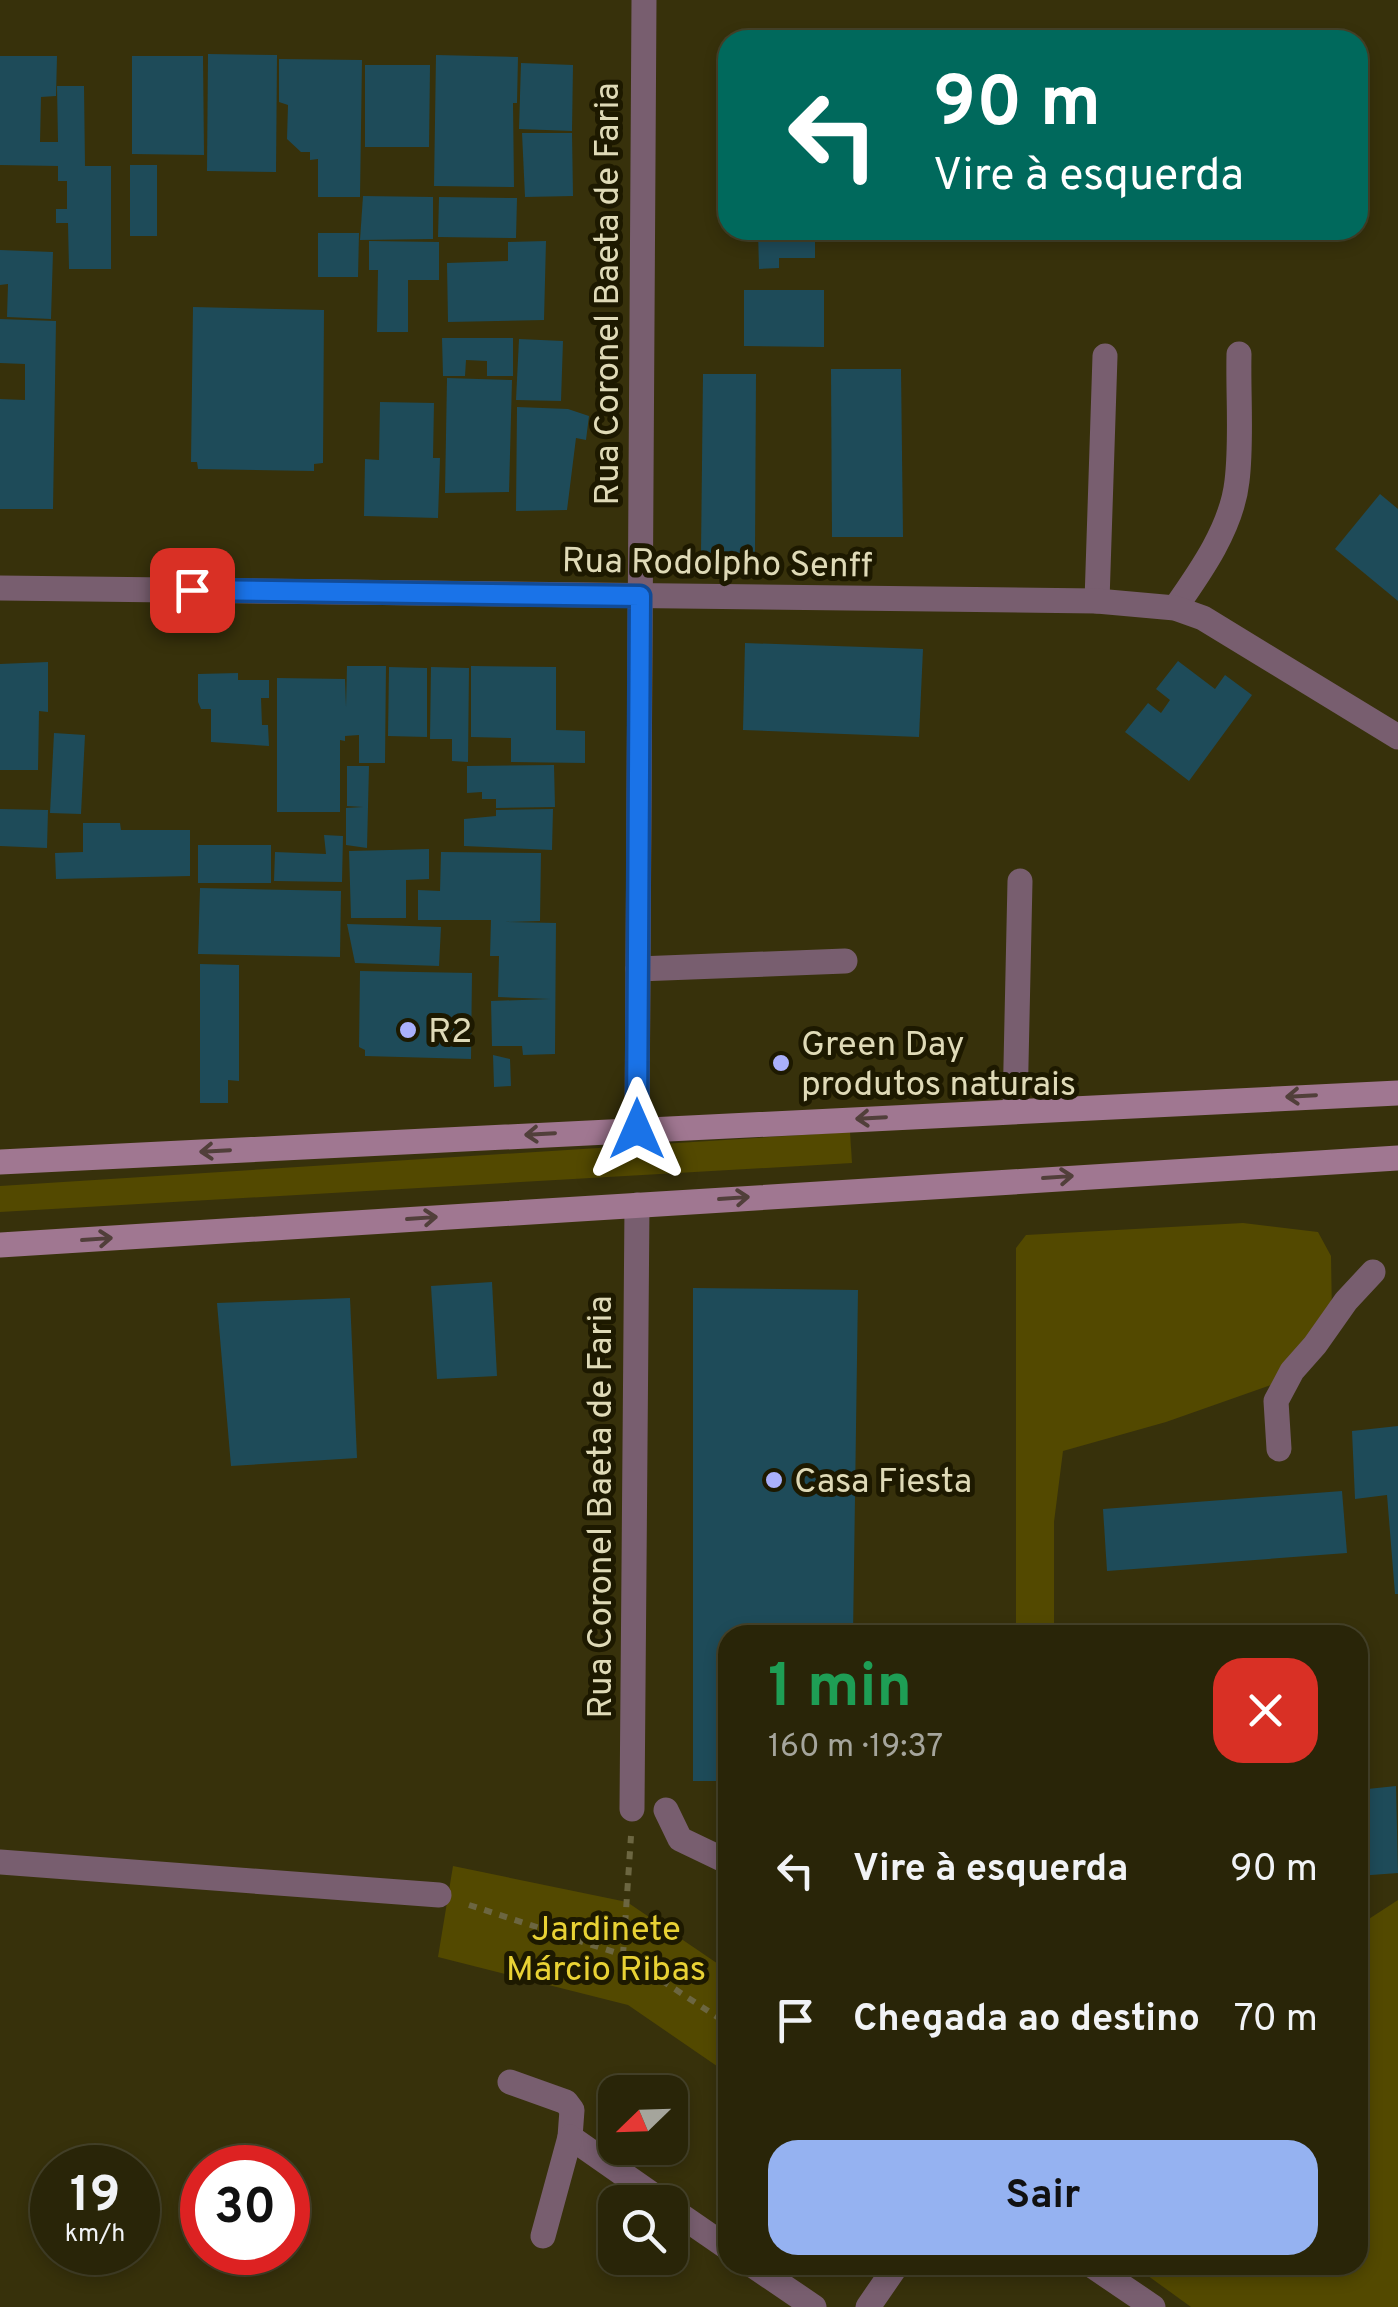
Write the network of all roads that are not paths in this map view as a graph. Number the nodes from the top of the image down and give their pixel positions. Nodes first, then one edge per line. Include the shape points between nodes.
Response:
1 (644, 0) edge
2 (1239, 354) dead end
3 (1105, 356) dead end
4 (0, 588) edge
5 (640, 596) junction
6 (1097, 601) junction
7 (1175, 608) junction
8 (1398, 736) edge
9 (1020, 881) dead end
10 (844, 961) dead end
11 (638, 968) junction
12 (1398, 1093) edge
13 (1015, 1110) junction
14 (637, 1129) junction
15 (1398, 1158) edge
16 (0, 1162) edge
17 (637, 1205) junction
18 (0, 1245) edge
19 (1373, 1272) dead end
20 (1280, 1448) dead end
21 (632, 1809) road end
22 (666, 1810) dead end
23 (718, 1857) edge
24 (0, 1862) edge
25 (439, 1895) road end
26 (510, 2082) dead end
27 (570, 2137) junction
28 (639, 2185) edge
29 (688, 2220) edge
30 (544, 2236) dead end
31 (718, 2241) edge
32 (767, 2275) edge
33 (889, 2275) edge
34 (1106, 2275) edge
35 (814, 2307) edge
36 (868, 2307) edge
37 (1153, 2307) edge

1 - 5 street, Rua Coronel Baeta de Faria
2 - 7 street via 1237,482 1228,517
3 - 6 street
4 - 5 street, Rua Rodolpho Senff
5 - 6 street, Rua Rodolpho Senff
5 - 11 street, Rua Coronel Baeta de Faria
6 - 7 street, Rua Rodolpho Senff
7 - 8 street, Rua Rodolpho Senff via 1232,634
9 - 13 street
10 - 11 street
11 - 14 street, Rua Coronel Baeta de Faria
12 -> 13 main road
13 -> 14 main road
14 -> 16 main road
17 -> 15 main road
18 -> 17 main road
17 - 21 street, Rua Coronel Baeta de Faria
19 - 20 street via 1292,1371 1276,1401
22 - 23 street via 680,1840
24 - 25 street
26 - 27 street via 566,2102 572,2110
27 - 28 street
27 - 30 street
29 - 31 street
32 - 35 street
33 - 36 street
34 - 37 street

